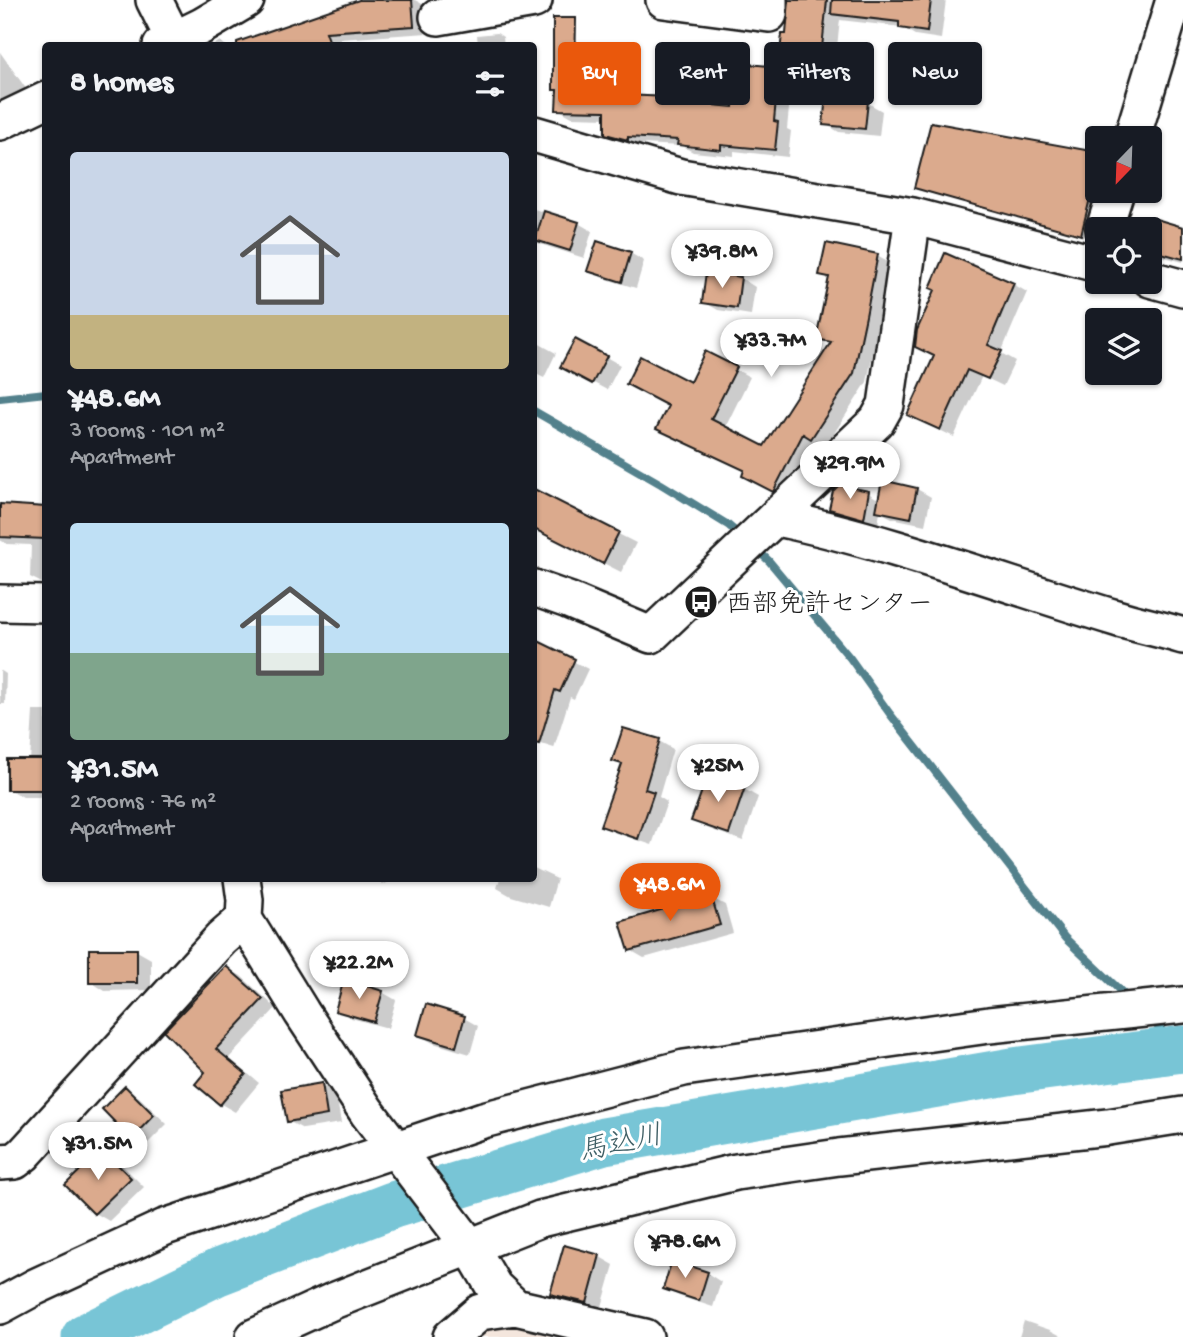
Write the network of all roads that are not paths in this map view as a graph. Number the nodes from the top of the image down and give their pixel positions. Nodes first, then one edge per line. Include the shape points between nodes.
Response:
1 (154, 0) edge
2 (247, 0) edge
3 (534, 0) edge
4 (664, 0) edge
5 (769, 0) edge
6 (1174, 0) edge
7 (435, 21) edge
8 (171, 42) edge
9 (173, 42) edge
10 (1168, 68) edge
11 (42, 102) edge
12 (0, 122) edge
13 (1138, 126) edge
14 (537, 135) edge
15 (913, 216) junction
16 (1085, 258) edge
17 (1162, 282) edge
18 (1183, 288) edge
19 (769, 525) junction
20 (537, 589) edge
21 (0, 603) edge
22 (42, 604) edge
23 (1183, 636) edge
24 (243, 882) edge
25 (244, 919) junction
26 (1183, 1005) edge
27 (1183, 1115) edge
28 (395, 1149) junction
29 (0, 1162) edge
30 (471, 1248) junction
31 (0, 1306) edge
32 (514, 1307) junction
33 (254, 1337) edge
34 (451, 1337) edge
35 (645, 1337) edge

1 - 8 street
2 - 9 street
3 - 7 street
4 - 5 street via 769,14
6 - 10 street
10 - 13 street
11 - 12 street
14 - 15 street via 681,177
15 - 16 street
15 - 19 street via 886,405 877,421
17 - 18 street
19 - 20 street via 651,635
19 - 23 street via 832,531
21 - 22 street
24 - 25 street
25 - 28 street
25 - 29 street via 24,1154 15,1161
26 - 28 street via 989,1025 684,1068 482,1120
27 - 30 street via 736,1171 540,1219
28 - 30 street
28 - 31 street via 165,1227
30 - 32 street via 494,1287
30 - 33 street
32 - 34 street via 480,1312
32 - 35 street

